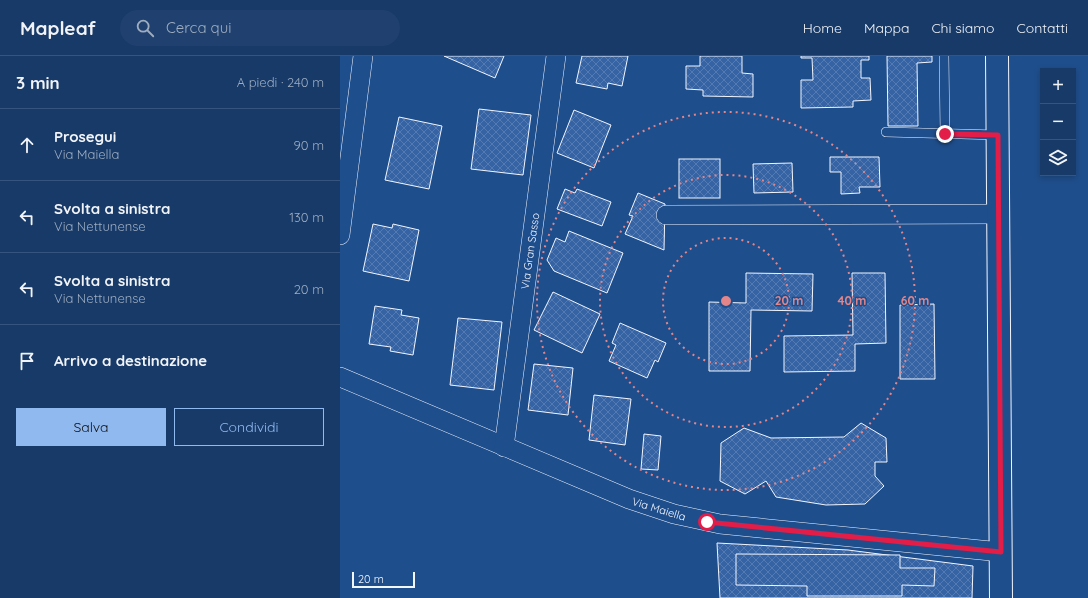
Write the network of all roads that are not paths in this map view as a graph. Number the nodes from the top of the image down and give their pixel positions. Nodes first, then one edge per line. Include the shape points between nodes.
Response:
1 (363, 56) edge
2 (556, 56) edge
3 (944, 56) edge
4 (997, 56) edge
5 (886, 132) dead end
6 (945, 134) junction
7 (998, 135) junction
8 (998, 214) junction
9 (666, 215) dead end
10 (340, 235) edge
11 (340, 377) edge
12 (504, 447) junction
13 (1001, 552) junction
14 (1001, 598) edge

1 - 10 street
2 - 12 street, Via Gran Sasso
3 - 6 lane
4 - 7 main road
5 - 6 lane
6 - 7 lane
7 - 8 main road
8 - 9 street
8 - 13 main road
11 - 12 street, Via Maiella
12 - 13 street, Via Maiella via 641,504 691,519
13 - 14 main road

